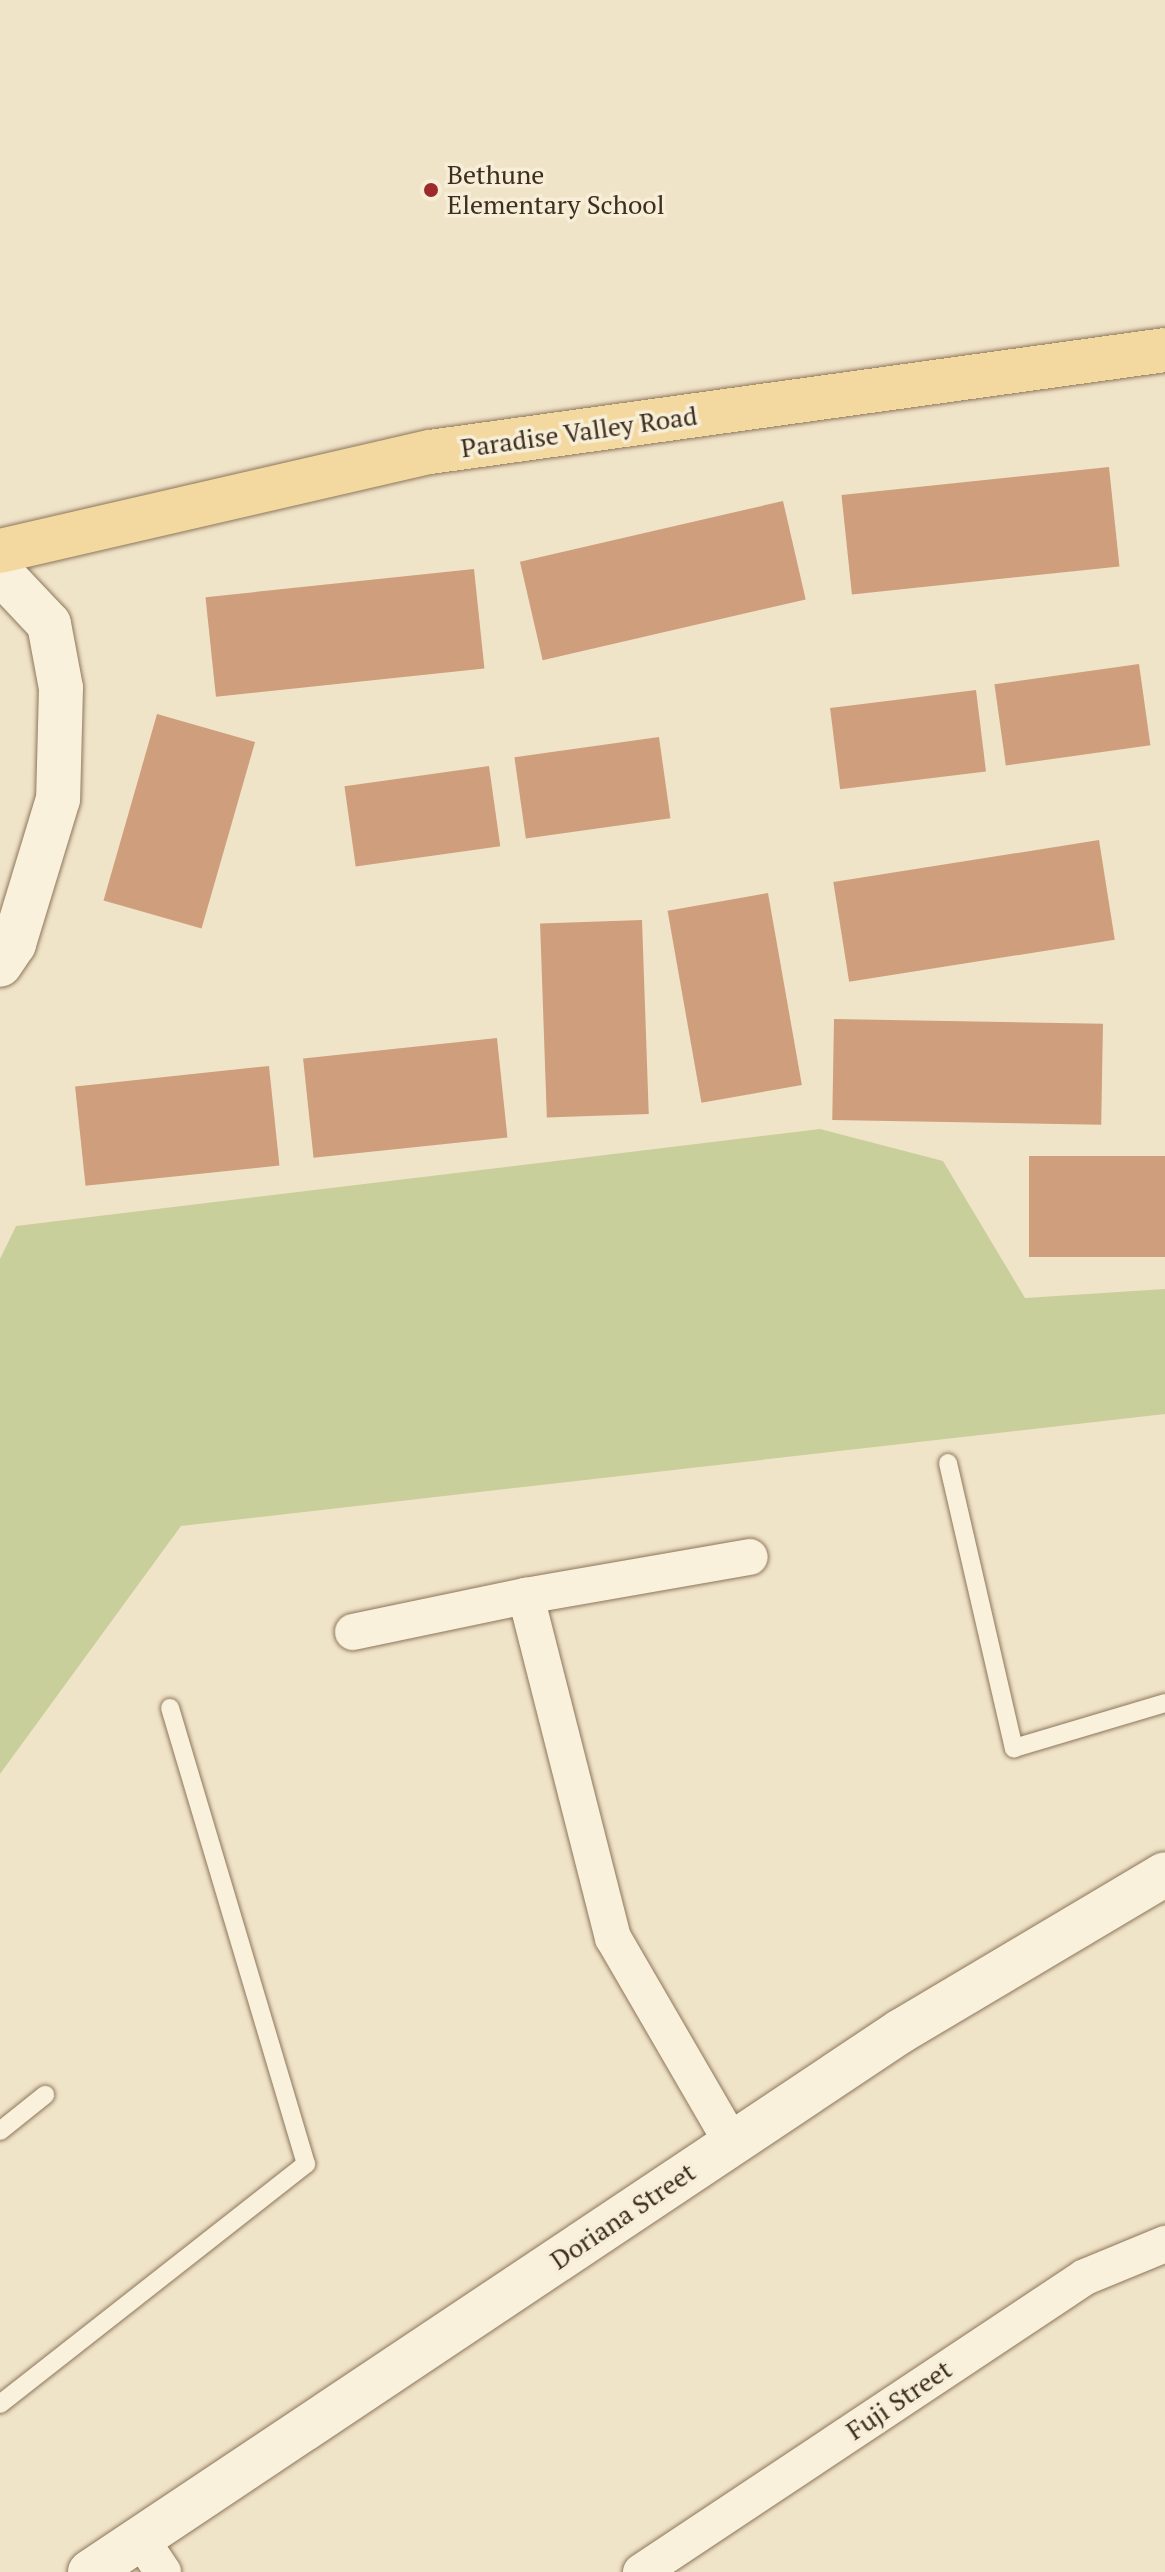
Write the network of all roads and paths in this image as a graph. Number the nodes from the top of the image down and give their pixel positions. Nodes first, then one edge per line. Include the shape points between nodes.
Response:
1 (1165, 350) edge
2 (0, 551) edge
3 (0, 572) edge
4 (0, 965) edge
5 (948, 1463) dead end
6 (750, 1557) dead end
7 (526, 1596) junction
8 (353, 1632) dead end
9 (1165, 1703) edge
10 (170, 1708) dead end
11 (1165, 1874) edge
12 (45, 2095) dead end
13 (0, 2131) edge
14 (732, 2143) junction
15 (1165, 2244) edge
16 (0, 2404) edge
17 (152, 2555) edge
18 (90, 2572) edge
19 (641, 2572) edge

1 - 2 main road, Paradise Valley Road via 430,452
3 - 4 street via 49,624 61,688 58,799 14,944
5 - 9 lane via 1014,1748
6 - 7 street
7 - 8 street
7 - 14 street via 613,1938
10 - 16 lane via 306,2164
11 - 14 street, Doriana Street via 901,2031
12 - 13 lane
14 - 17 street, Doriana Street
15 - 19 street, Fuji Street via 1085,2277
17 - 18 street, Doriana Street

